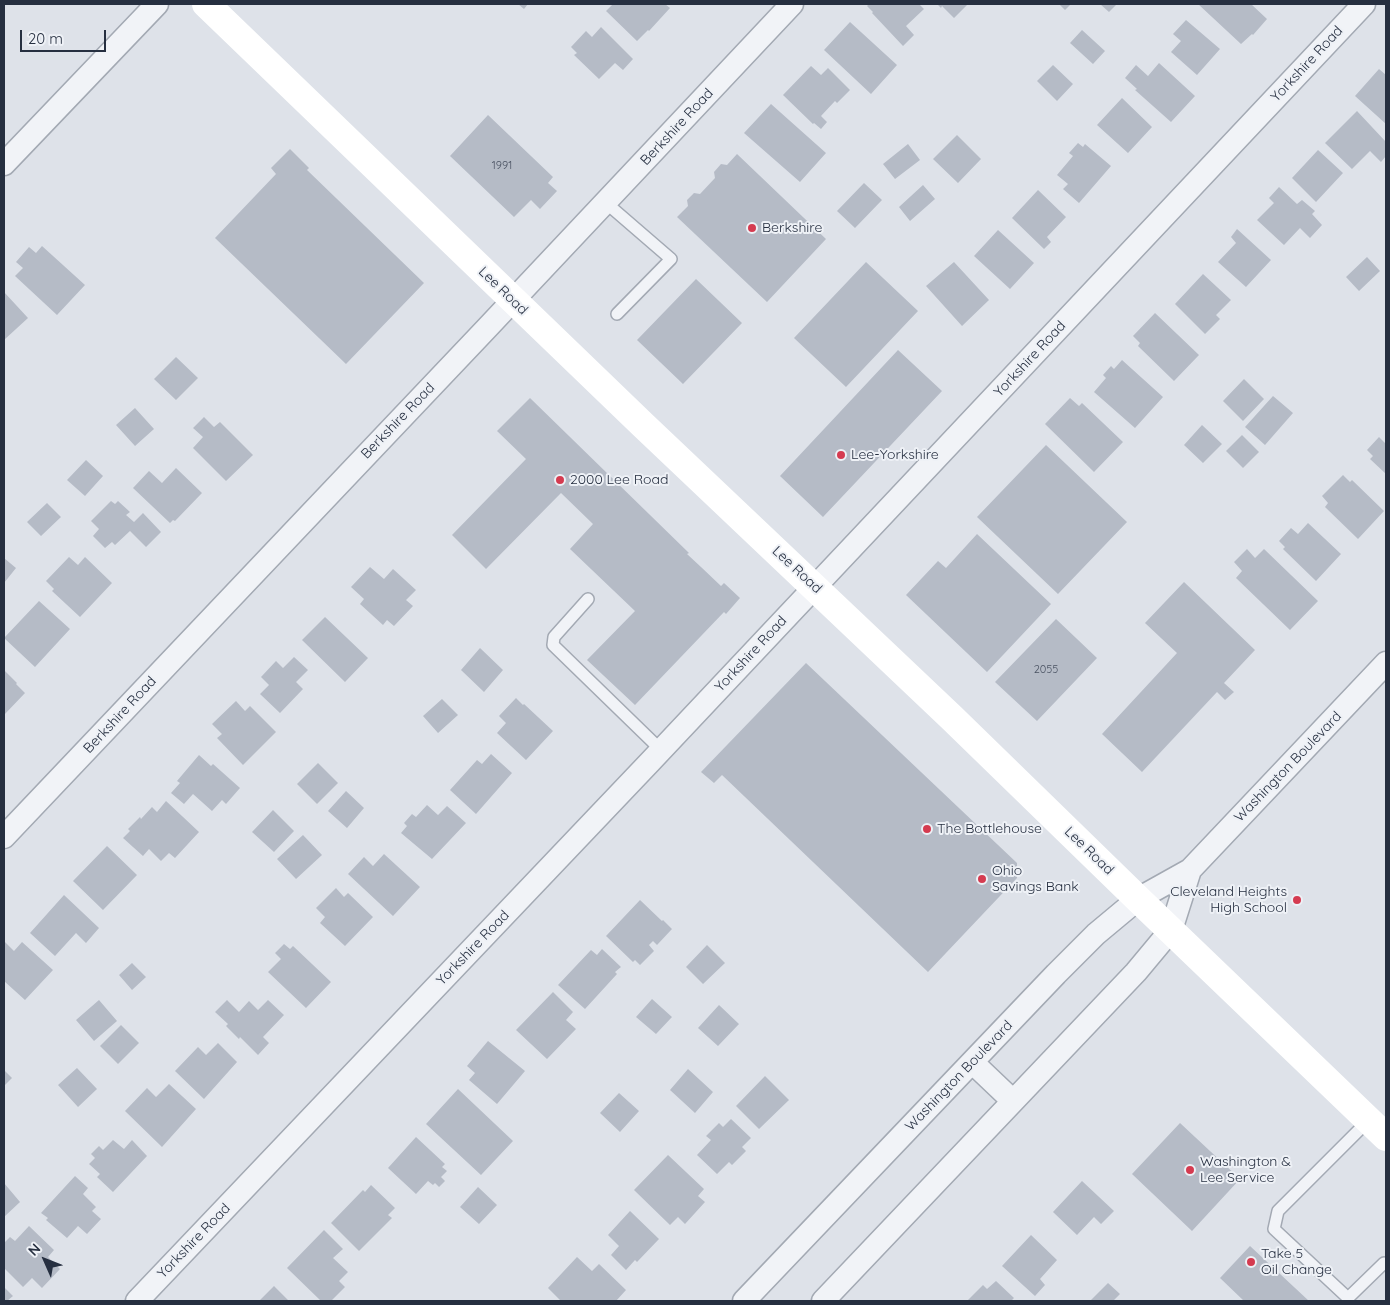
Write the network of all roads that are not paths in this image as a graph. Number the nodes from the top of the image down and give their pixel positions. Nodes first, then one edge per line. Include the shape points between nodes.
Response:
1 (157, 4) edge
2 (206, 4) edge
3 (792, 4) edge
4 (1364, 4) edge
5 (4, 164) edge
6 (605, 202) junction
7 (513, 300) junction
8 (617, 314) dead end
9 (814, 587) junction
10 (588, 599) dead end
11 (1386, 663) edge
12 (661, 750) junction
13 (4, 837) edge
14 (1190, 870) junction
15 (1138, 899) junction
16 (1171, 930) junction
17 (972, 1062) junction
18 (1013, 1101) junction
19 (1377, 1129) edge
20 (1385, 1263) edge
21 (136, 1301) edge
22 (744, 1301) edge
23 (822, 1301) edge

1 - 5 street
2 - 7 main road, Lee Road
3 - 6 street, Berkshire Road
4 - 9 street, Yorkshire Road
6 - 7 street, Berkshire Road
6 - 8 lane via 671,259
7 - 9 main road, Lee Road
7 - 13 street, Berkshire Road
9 - 12 street, Yorkshire Road
9 - 15 main road, Lee Road
10 - 12 lane via 554,636 553,645
11 - 14 street, Washington Boulevard
12 - 21 street, Yorkshire Road
14 - 15 street, Washington Boulevard
14 - 16 street, Washington Boulevard
15 - 16 main road, Lee Road
15 - 17 street, Washington Boulevard via 1096,934
16 - 18 street, Washington Boulevard via 1136,972
16 - 19 main road, Lee Road
17 - 18 street
17 - 22 street, Washington Boulevard
18 - 23 street, Washington Boulevard
19 - 20 lane via 1278,1211 1274,1229 1348,1298

